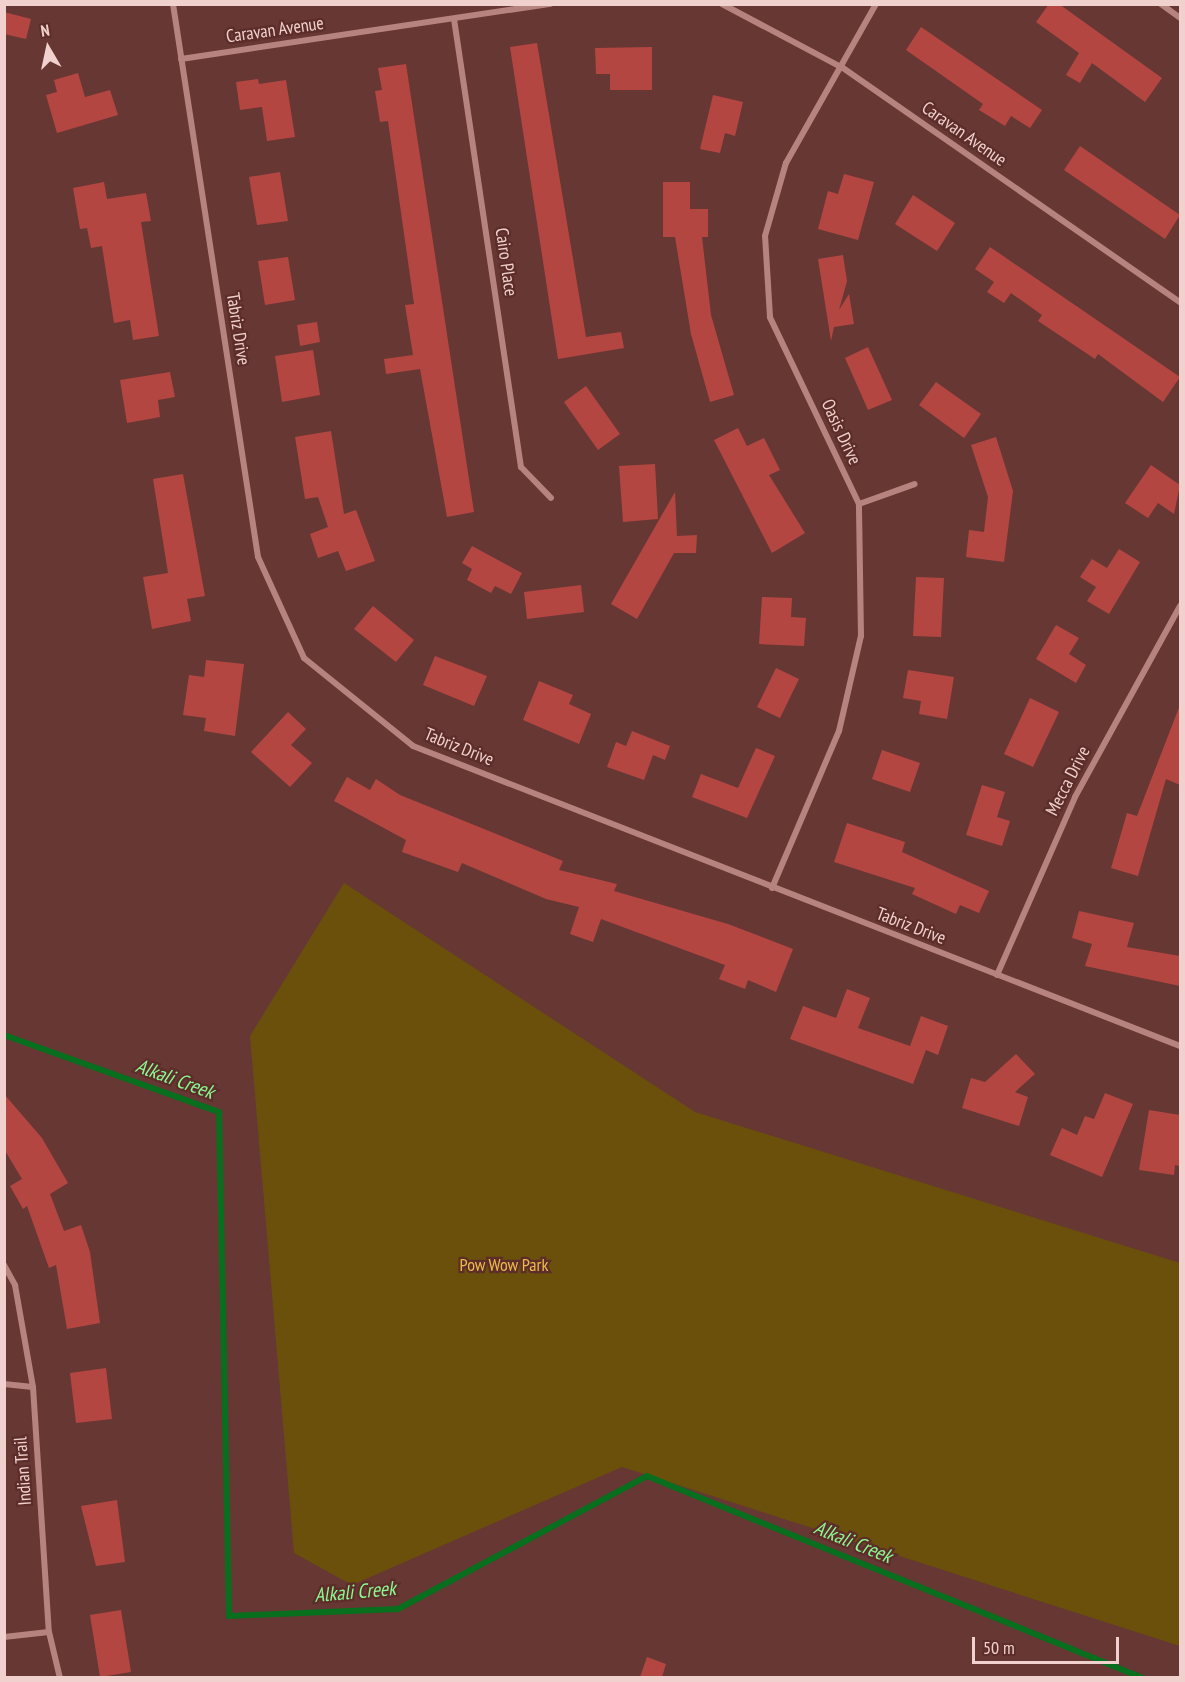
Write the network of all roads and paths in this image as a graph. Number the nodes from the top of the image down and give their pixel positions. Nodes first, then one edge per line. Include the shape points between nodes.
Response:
1 (173, 4) edge
2 (551, 4) edge
3 (722, 4) edge
4 (876, 4) edge
5 (1161, 4) edge
6 (1180, 18) edge
7 (454, 19) junction
8 (181, 59) junction
9 (840, 67) junction
10 (1180, 302) edge
11 (915, 484) dead end
12 (550, 498) dead end
13 (859, 504) junction
14 (1180, 606) edge
15 (772, 888) junction
16 (997, 975) junction
17 (1180, 1046) edge
18 (4, 1265) edge
19 (4, 1384) edge
20 (33, 1387) junction
21 (49, 1632) junction
22 (4, 1637) edge
23 (60, 1677) edge

1 - 8 street, Tabriz Drive
2 - 7 street, Caravan Avenue
3 - 9 street, Caravan Avenue
4 - 9 street, Oasis Drive
5 - 6 street
7 - 8 street, Caravan Avenue
7 - 12 street, Cairo Place via 521,467
8 - 15 street, Tabriz Drive via 258,556 304,658 413,746
9 - 10 street, Caravan Avenue
9 - 13 street, Oasis Drive via 786,163 765,236 770,316
11 - 13 street
13 - 15 street, Oasis Drive via 861,636 839,731
14 - 16 street, Mecca Drive via 1075,797
15 - 16 street, Tabriz Drive
16 - 17 street, Tabriz Drive
18 - 20 street, Indian Trail via 15,1284
19 - 20 street
20 - 21 street, Indian Trail
21 - 22 street
21 - 23 street, Indian Trail

